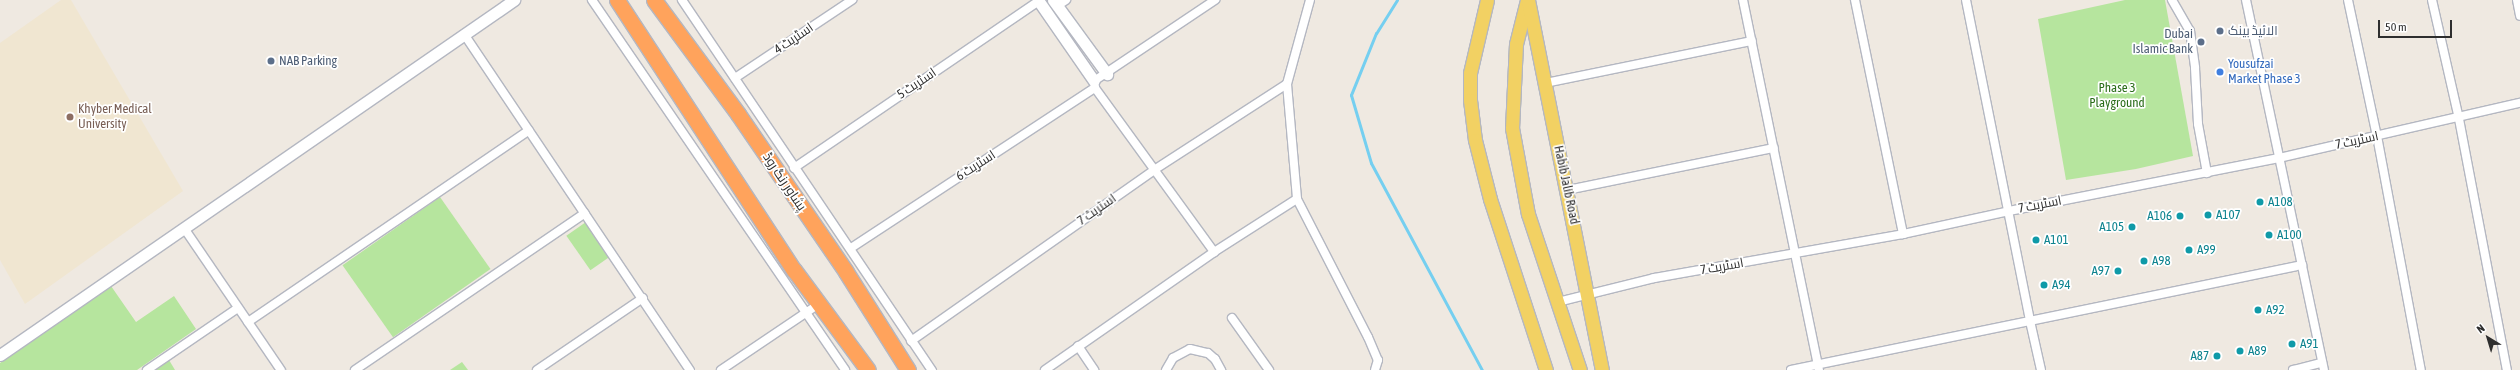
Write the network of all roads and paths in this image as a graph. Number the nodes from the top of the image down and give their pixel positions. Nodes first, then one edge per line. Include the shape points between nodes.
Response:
1 (514, 0) edge
2 (592, 0) edge
3 (617, 0) edge
4 (654, 0) edge
5 (682, 0) edge
6 (852, 0) edge
7 (1215, 0) edge
8 (1310, 0) edge
9 (1487, 0) edge
10 (1527, 0) edge
11 (1743, 0) edge
12 (1855, 0) edge
13 (1966, 0) edge
14 (2172, 0) edge
15 (2246, 0) edge
16 (2348, 0) edge
17 (2432, 0) edge
18 (2517, 0) edge
19 (1039, 1) edge
20 (1059, 2) edge
21 (2520, 12) edge
22 (464, 34) junction
23 (1752, 41) junction
24 (1107, 74) junction
25 (735, 78) junction
26 (1544, 83) junction
27 (1095, 84) junction
28 (1287, 84) junction
29 (2520, 103) edge
30 (2459, 119) junction
31 (529, 130) junction
32 (2377, 136) junction
33 (1774, 148) junction
34 (2279, 158) junction
35 (794, 168) junction
36 (1154, 170) junction
37 (2207, 173) junction
38 (1567, 190) junction
39 (1297, 199) junction
40 (2009, 211) junction
41 (585, 213) junction
42 (184, 228) junction
43 (1903, 234) junction
44 (850, 248) junction
45 (1214, 252) junction
46 (1796, 254) junction
47 (2302, 265) junction
48 (1588, 294) junction
49 (643, 298) junction
50 (1558, 302) junction
51 (819, 304) junction
52 (238, 308) junction
53 (805, 312) junction
54 (1232, 318) dead end
55 (248, 322) junction
56 (2030, 322) junction
57 (911, 341) junction
58 (1078, 346) junction
59 (0, 355) edge
60 (1818, 367) edge
61 (2323, 367) edge
62 (147, 370) edge
63 (281, 370) edge
64 (355, 370) edge
65 (537, 370) edge
66 (690, 370) edge
67 (721, 370) edge
68 (845, 370) edge
69 (868, 370) edge
70 (908, 370) edge
71 (932, 370) edge
72 (1045, 370) edge
73 (1094, 370) edge
74 (1166, 370) edge
75 (1221, 370) edge
76 (1269, 370) edge
77 (1375, 370) edge
78 (1546, 370) edge
79 (1580, 370) edge
80 (1602, 370) edge
81 (1791, 370) edge
82 (2041, 370) edge
83 (2293, 370) edge
84 (2421, 370) edge
85 (2507, 370) edge

1 - 22 street
2 - 53 street
3 - 51 highway via 781,251
4 - 70 highway, پشاور رنگ روڈ via 738,114
5 - 25 street
6 - 25 street, اسٹریٹ 4
7 - 24 street, اسٹریٹ 6
8 - 28 street
9 - 78 main road via 1470,73 1470,100 1475,140 1490,199
10 - 26 main road, Habib Jalib Road
10 - 50 main road via 1516,44 1512,128 1528,214
11 - 23 street
12 - 43 street
13 - 40 street
14 - 37 street via 2190,32 2196,68 2198,124
15 - 34 street
16 - 32 street
17 - 30 street
18 - 21 street
19 - 27 street
19 - 35 street, اسٹریٹ 5
20 - 24 street
22 - 31 street
22 - 42 street
23 - 26 street
23 - 33 street
24 - 27 street, اسٹریٹ 6
25 - 35 street
26 - 38 main road, Habib Jalib Road
27 - 36 street
27 - 44 street, اسٹریٹ 6
28 - 36 street, اسٹریٹ 7
28 - 39 street
29 - 30 street, اسٹریٹ 7
30 - 32 street, اسٹریٹ 7
30 - 85 street
31 - 41 street
31 - 55 street
32 - 34 street, اسٹریٹ 7
32 - 84 street
33 - 38 street
33 - 46 street
34 - 37 street, اسٹریٹ 7
34 - 47 street
35 - 44 street
36 - 45 street
36 - 57 street, اسٹریٹ 7
37 - 40 street, اسٹریٹ 7
38 - 48 main road, Habib Jalib Road
39 - 45 street
39 - 77 street via 1368,337 1378,360
40 - 43 street, اسٹریٹ 7
40 - 56 street
41 - 49 street
41 - 64 street
42 - 52 street
42 - 59 street
43 - 46 street, اسٹریٹ 7
44 - 57 street
45 - 58 street
46 - 48 street, اسٹریٹ 7 via 1654,278
46 - 60 street
47 - 56 street
47 - 61 street
48 - 50 street, اسٹریٹ 7
48 - 80 main road, Habib Jalib Road
49 - 65 street
49 - 66 street
50 - 79 main road
51 - 53 street
51 - 69 highway
52 - 55 street
52 - 62 street
53 - 67 street
53 - 68 street
54 - 76 street
55 - 63 street
56 - 60 street
56 - 82 street
57 - 71 street
58 - 72 street
58 - 73 street
60 - 81 street
61 - 83 street
74 - 75 street via 1173,358 1190,349 1208,353 1216,359

